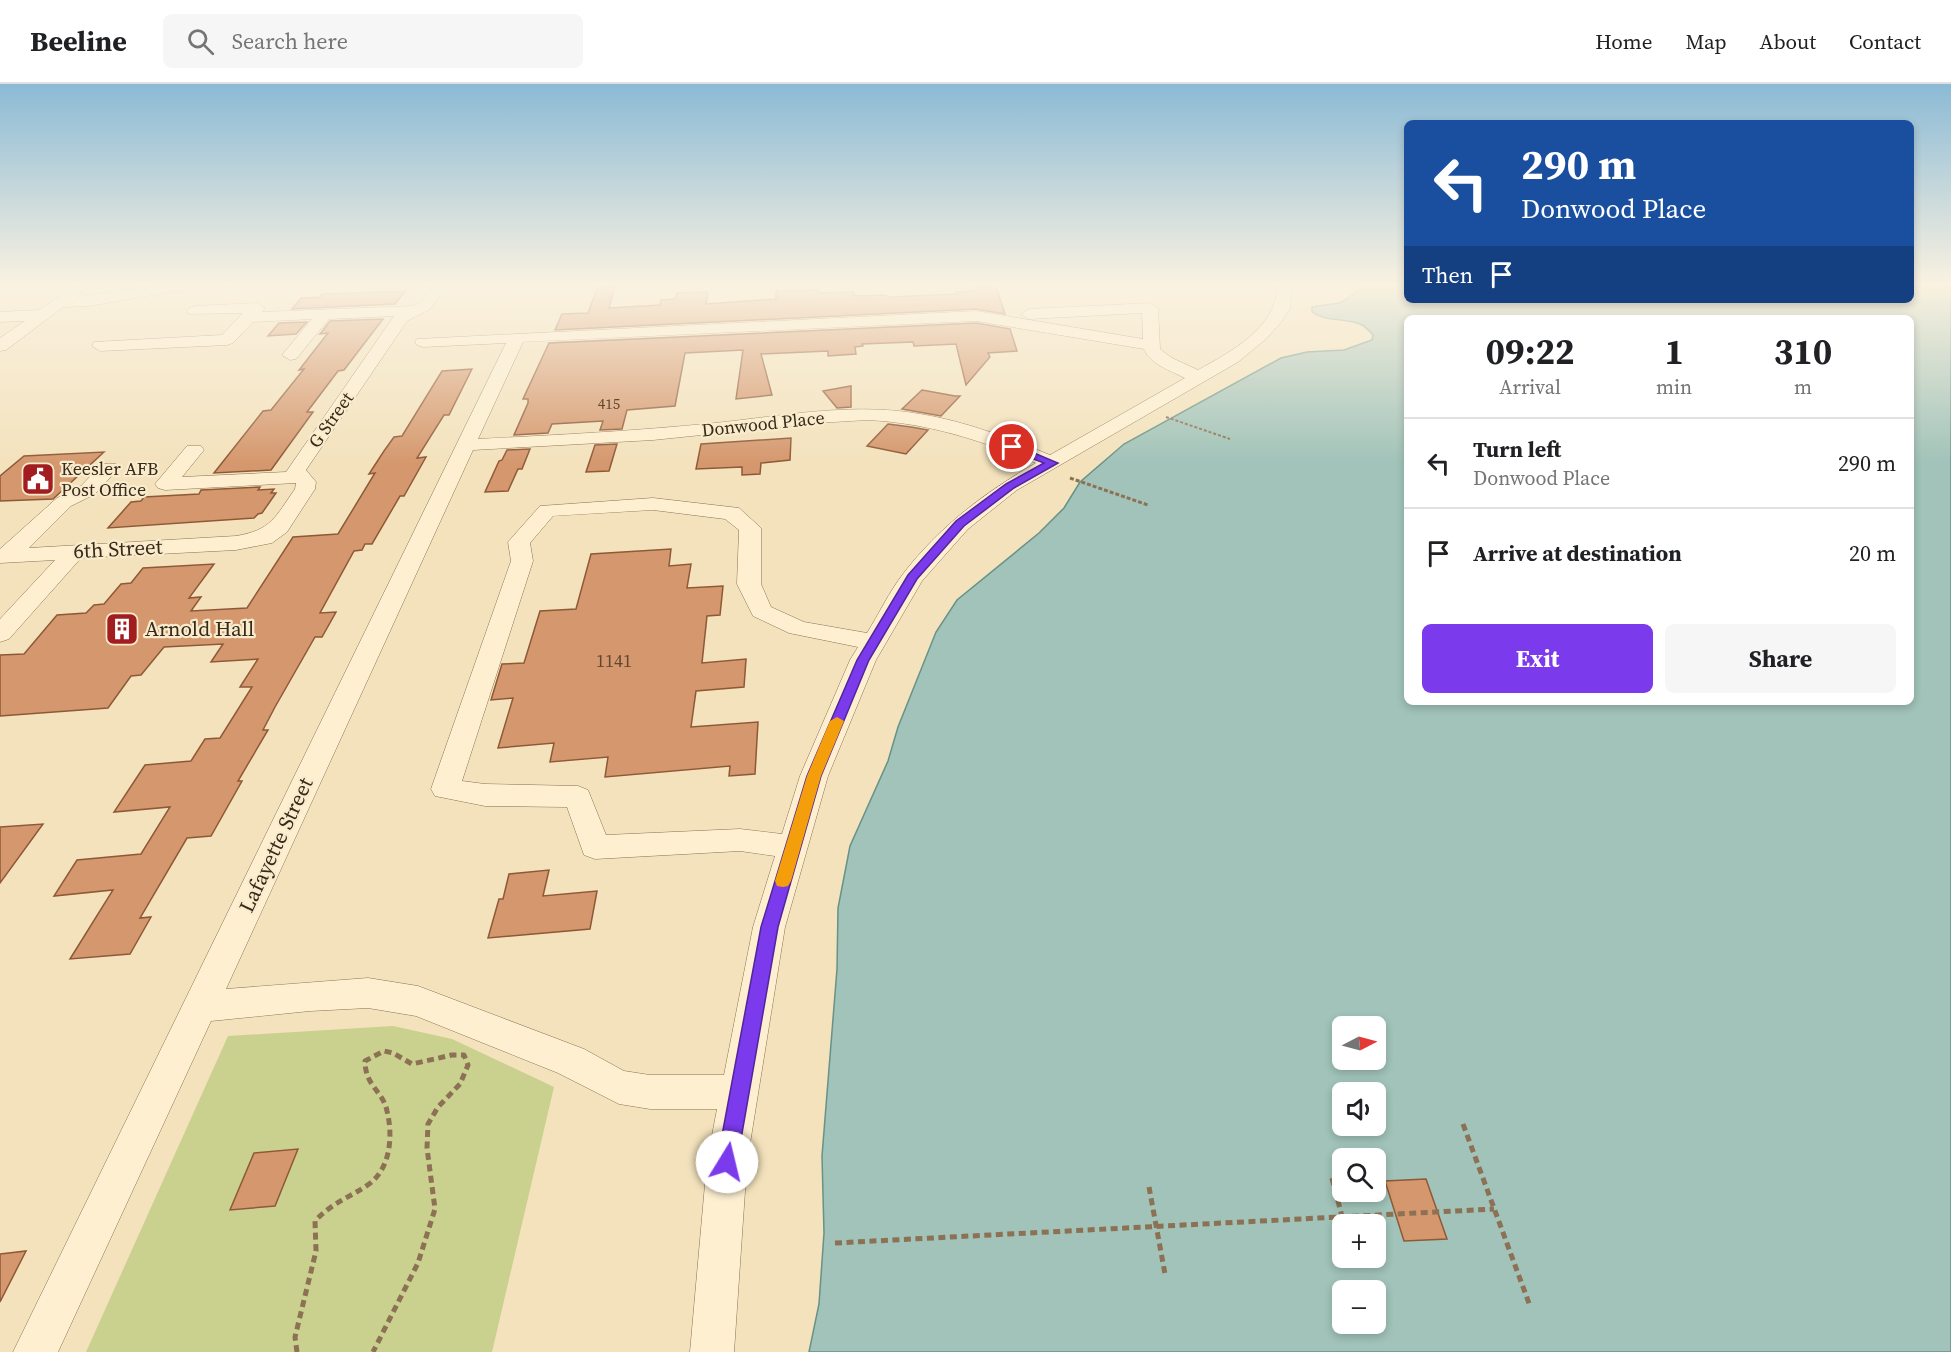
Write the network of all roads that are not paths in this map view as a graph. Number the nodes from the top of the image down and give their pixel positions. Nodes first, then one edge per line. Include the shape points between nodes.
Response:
1 (117, 345) edge
2 (298, 345) edge
3 (382, 345) edge
4 (514, 345) edge
5 (1148, 345) edge
6 (1248, 345) edge
7 (100, 346) dead end
8 (1153, 346) joint
9 (290, 355) dead end
10 (1198, 377) junction
11 (465, 445) junction
12 (194, 450) dead end
13 (110, 468) dead end
14 (1061, 471) junction
15 (301, 477) junction
16 (236, 543) joint
17 (76, 550) junction
18 (5, 555) edge
19 (0, 634) edge
20 (874, 642) junction
21 (792, 847) junction
22 (200, 1007) junction
23 (738, 1092) junction
24 (35, 1352) edge
25 (712, 1352) edge

1 - 7 street
2 - 9 street
3 - 15 street, G Street via 296,471
4 - 11 street, Lafayette Street
5 - 8 street
6 - 10 street
8 - 10 street via 1156,355
10 - 14 street
11 - 14 street, Donwood Place via 660,434 796,419 884,416 971,430
11 - 22 street, Lafayette Street
12 - 15 street via 165,484
13 - 18 street via 88,490 64,502
14 - 20 street via 1010,486 960,524 912,578
15 - 16 street, G Street via 306,482 305,489 279,527 264,538
16 - 17 street, 6th Street
17 - 18 street, 6th Street
17 - 19 street
20 - 21 street via 814,776
20 - 21 street via 798,627 761,610 749,584 750,528 731,513 653,504 547,510 519,542 522,561 445,789 485,795 578,797 595,847 740,840
21 - 23 street via 769,927
22 - 23 street via 368,993 418,1001 572,1061 619,1087 650,1092
22 - 24 street, Lafayette Street
23 - 25 street via 727,1162

